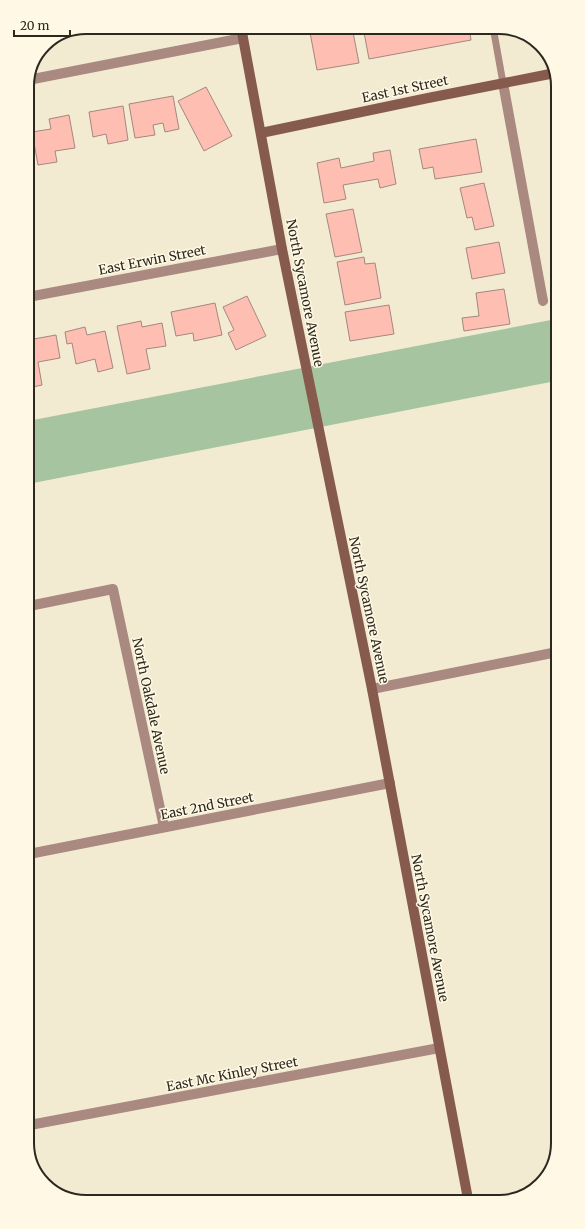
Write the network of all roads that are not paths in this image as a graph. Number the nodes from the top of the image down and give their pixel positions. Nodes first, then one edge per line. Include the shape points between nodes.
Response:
1 (242, 34) edge
2 (494, 34) edge
3 (243, 38) junction
4 (549, 74) edge
5 (35, 79) edge
6 (503, 83) junction
7 (261, 133) junction
8 (282, 249) junction
9 (34, 296) edge
10 (543, 301) dead end
11 (34, 605) edge
12 (551, 653) edge
13 (372, 688) junction
14 (390, 783) junction
15 (164, 827) junction
16 (34, 853) edge
17 (439, 1048) junction
18 (34, 1124) edge
19 (467, 1195) edge

1 - 3 street, North Sycamore Avenue
2 - 6 lane
3 - 5 street
3 - 7 street, North Sycamore Avenue
4 - 6 street, East 1st Street
6 - 7 street, East 1st Street
6 - 10 street
7 - 8 street, North Sycamore Avenue
8 - 9 street, East Erwin Street
8 - 13 street, North Sycamore Avenue
11 - 15 street, North Oakdale Avenue via 113,590
12 - 13 street
13 - 14 street, North Sycamore Avenue
14 - 15 street, East 2nd Street
14 - 17 street, North Sycamore Avenue
15 - 16 street, East 2nd Street
17 - 18 street, East Mc Kinley Street
17 - 19 street, North Sycamore Avenue

